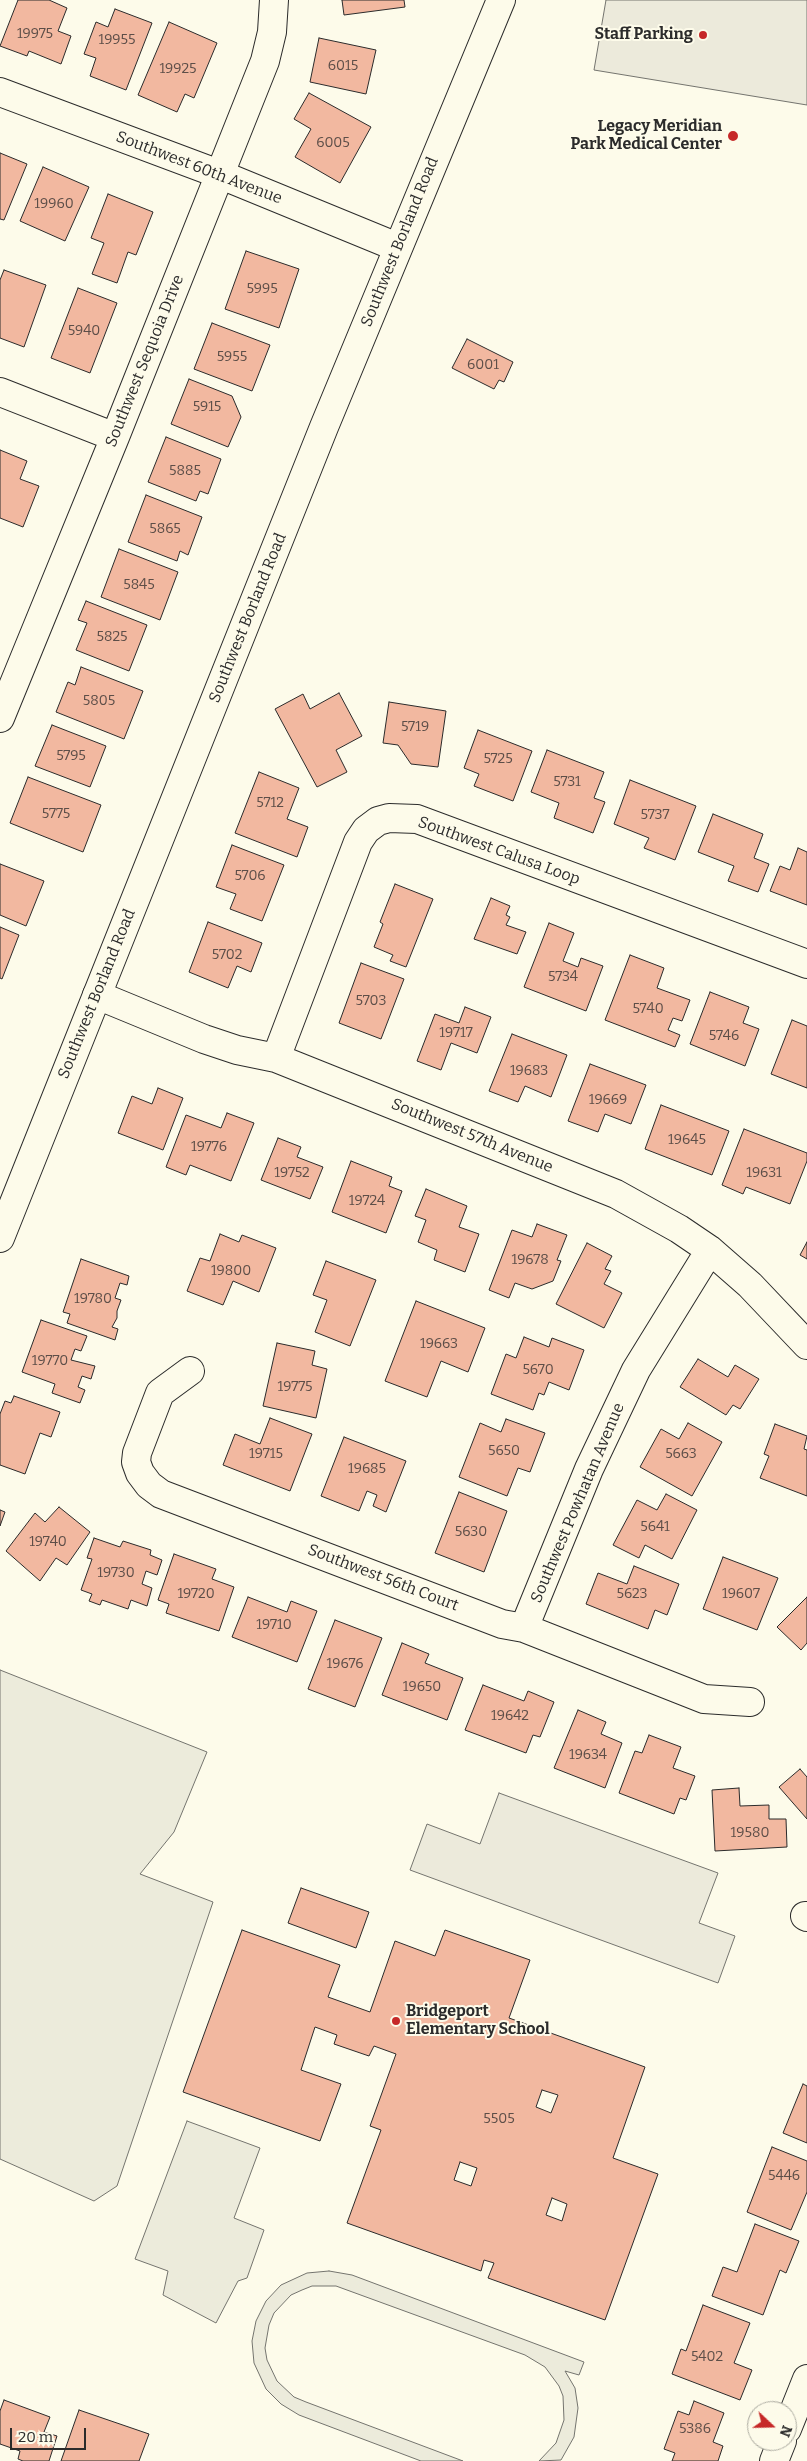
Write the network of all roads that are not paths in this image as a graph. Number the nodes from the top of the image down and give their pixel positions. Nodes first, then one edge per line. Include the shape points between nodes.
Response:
1 (274, 0) edge
2 (501, 0) edge
3 (0, 92) edge
4 (219, 174) junction
5 (397, 247) junction
6 (0, 392) edge
7 (115, 437) junction
8 (2, 708) edge
9 (807, 964) edge
10 (97, 995) junction
11 (276, 1058) junction
12 (0, 1238) edge
13 (710, 1250) junction
14 (807, 1345) edge
15 (190, 1372) dead end
16 (524, 1628) junction
17 (750, 1702) dead end
18 (807, 2379) edge
19 (797, 2404) edge

1 - 4 street, Southwest Sequoia Drive via 272,32 265,61
2 - 5 street, Southwest Borland Road
3 - 4 street, Southwest 60th Avenue
4 - 5 street, Southwest 60th Avenue
4 - 7 street, Southwest Sequoia Drive
5 - 10 street, Southwest Borland Road
6 - 7 street
7 - 8 street, Southwest Sequoia Drive
9 - 11 street, Southwest Calusa Loop via 417,819 389,818 378,820 358,842
10 - 11 street, Southwest 57th Avenue via 204,1039
10 - 12 street, Southwest Borland Road
11 - 13 street, Southwest 57th Avenue via 616,1194
13 - 14 street, Southwest 57th Avenue via 750,1285
13 - 16 street, Southwest Powhatan Avenue via 636,1370 589,1469
15 - 16 street, Southwest 56th Court via 160,1392 137,1453 136,1462 149,1486 161,1494 502,1624
16 - 17 street, Southwest 56th Court via 704,1698
18 - 19 street

